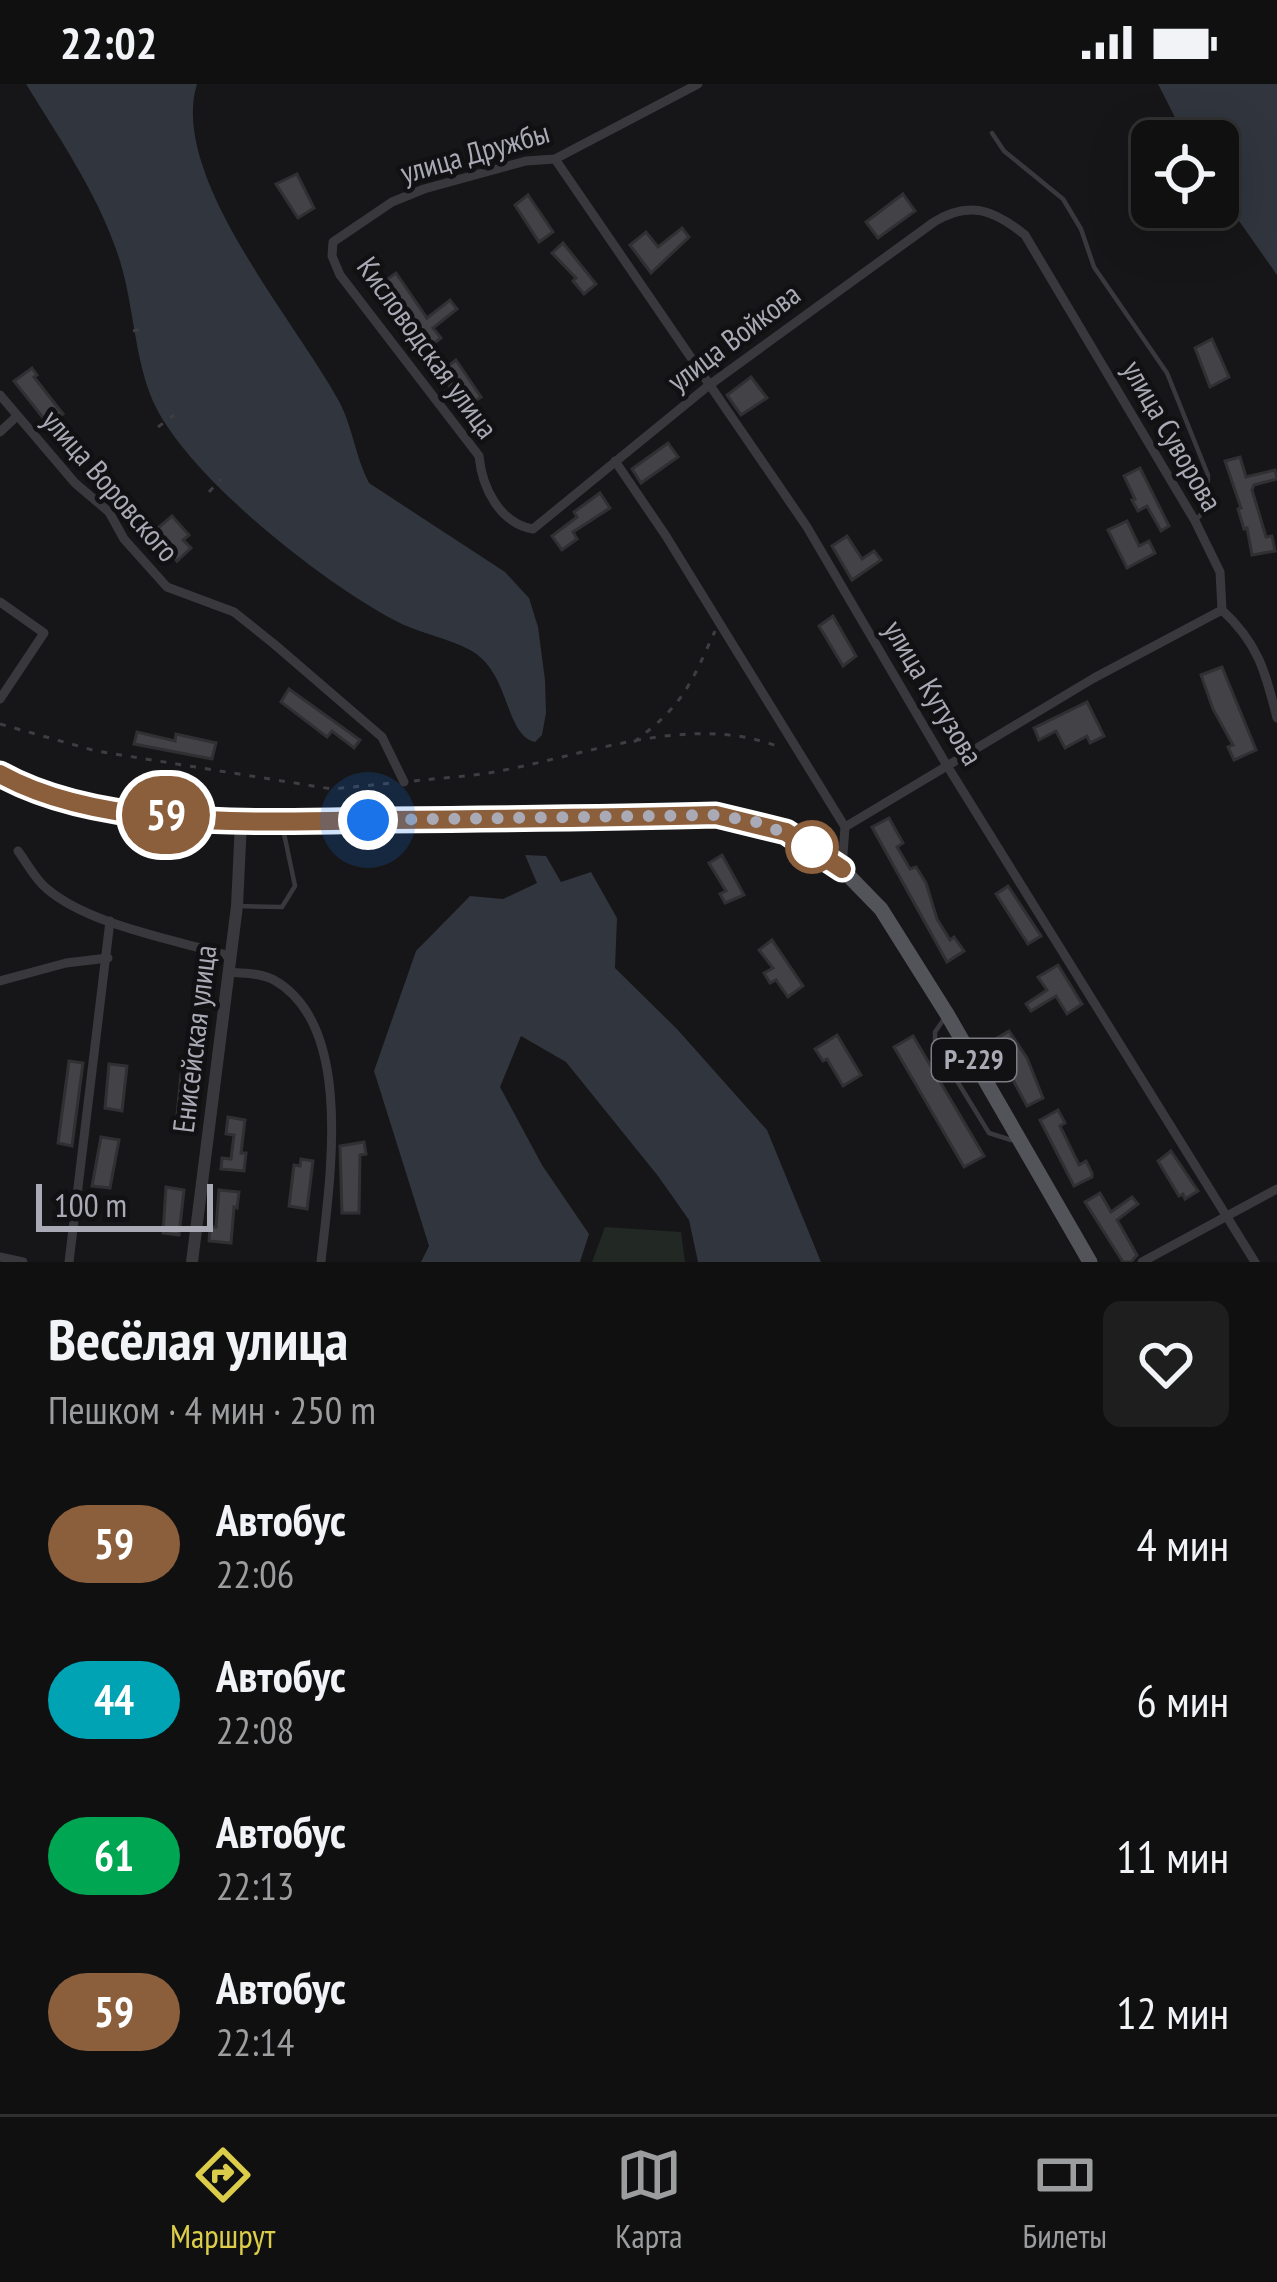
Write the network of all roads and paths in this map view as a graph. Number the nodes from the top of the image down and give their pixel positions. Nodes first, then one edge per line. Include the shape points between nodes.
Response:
1 (698, 84) edge
2 (992, 133) dead end
3 (555, 159) junction
4 (976, 207) joint
5 (333, 242) joint
6 (142, 328) dead end
7 (133, 331) dead end
8 (707, 386) junction
9 (0, 395) edge
10 (174, 415) dead end
11 (17, 416) junction
12 (158, 427) dead end
13 (0, 432) edge
14 (615, 461) junction
15 (221, 479) dead end
16 (208, 492) dead end
17 (1195, 521) junction
18 (533, 529) joint
19 (0, 602) edge
20 (1222, 610) junction
21 (718, 624) junction
22 (0, 699) edge
23 (1277, 718) edge
24 (0, 724) edge
25 (633, 743) junction
26 (800, 755) junction
27 (946, 764) junction
28 (0, 774) edge
29 (404, 782) junction
30 (282, 820) junction
31 (241, 822) junction
32 (845, 827) junction
33 (18, 851) dead end
34 (842, 869) junction
35 (237, 906) junction
36 (110, 921) junction
37 (108, 958) junction
38 (228, 964) junction
39 (0, 981) edge
40 (947, 1014) junction
41 (1020, 1141) junction
42 (1277, 1189) edge
43 (1228, 1213) junction
44 (0, 1257) edge
45 (23, 1262) edge
46 (69, 1262) edge
47 (192, 1262) edge
48 (321, 1262) edge
49 (1090, 1262) edge
50 (1142, 1262) edge
51 (1255, 1262) edge

1 - 3 street, улица Дружбы
2 - 17 lane via 1063,199 1094,267 1167,373 1208,475 1208,508
3 - 5 street, улица Дружбы via 424,189
3 - 8 street, улица Кутузова
4 - 8 street, улица Войкова via 934,222
4 - 17 street, улица Суворова via 1025,235
5 - 18 street, Кисловодская улица via 340,275 479,456 482,484 517,526
6 - 7 path
8 - 14 street, улица Войкова
8 - 27 street, улица Кутузова via 807,527
9 - 11 street, улица Воровского
10 - 12 path
11 - 13 street
11 - 29 street, улица Воровского via 167,587 234,612 274,644 382,737
14 - 18 street, улица Войкова
14 - 21 street
15 - 16 path
17 - 20 street, улица Суворова via 1220,572
19 - 22 street via 44,633
20 - 23 street, улица Суворова via 1249,635
20 - 27 street
21 - 25 path via 671,714
21 - 26 street
24 - 29 path via 95,751 332,789
25 - 26 path via 716,735
25 - 29 path
26 - 32 street
27 - 32 street
27 - 43 street, улица Кутузова
28 - 31 main road, Р-229 via 85,803
30 - 31 main road, Р-229
30 - 34 main road, Р-229 via 716,815 762,823
30 - 35 lane via 295,886 282,907
31 - 35 street, Енисейская улица
32 - 34 street
33 - 36 street via 44,887
34 - 40 main road, Р-229 via 881,909
35 - 38 street, Енисейская улица
36 - 37 street
36 - 38 street
37 - 39 street
37 - 46 street
38 - 47 street, Енисейская улица
38 - 48 street via 293,994 319,1033 332,1145
40 - 41 main road, Р-229
40 - 41 lane via 935,1045 988,1133
41 - 49 main road, Р-229
42 - 43 street
43 - 50 street
43 - 51 street, улица Кутузова
44 - 45 street

